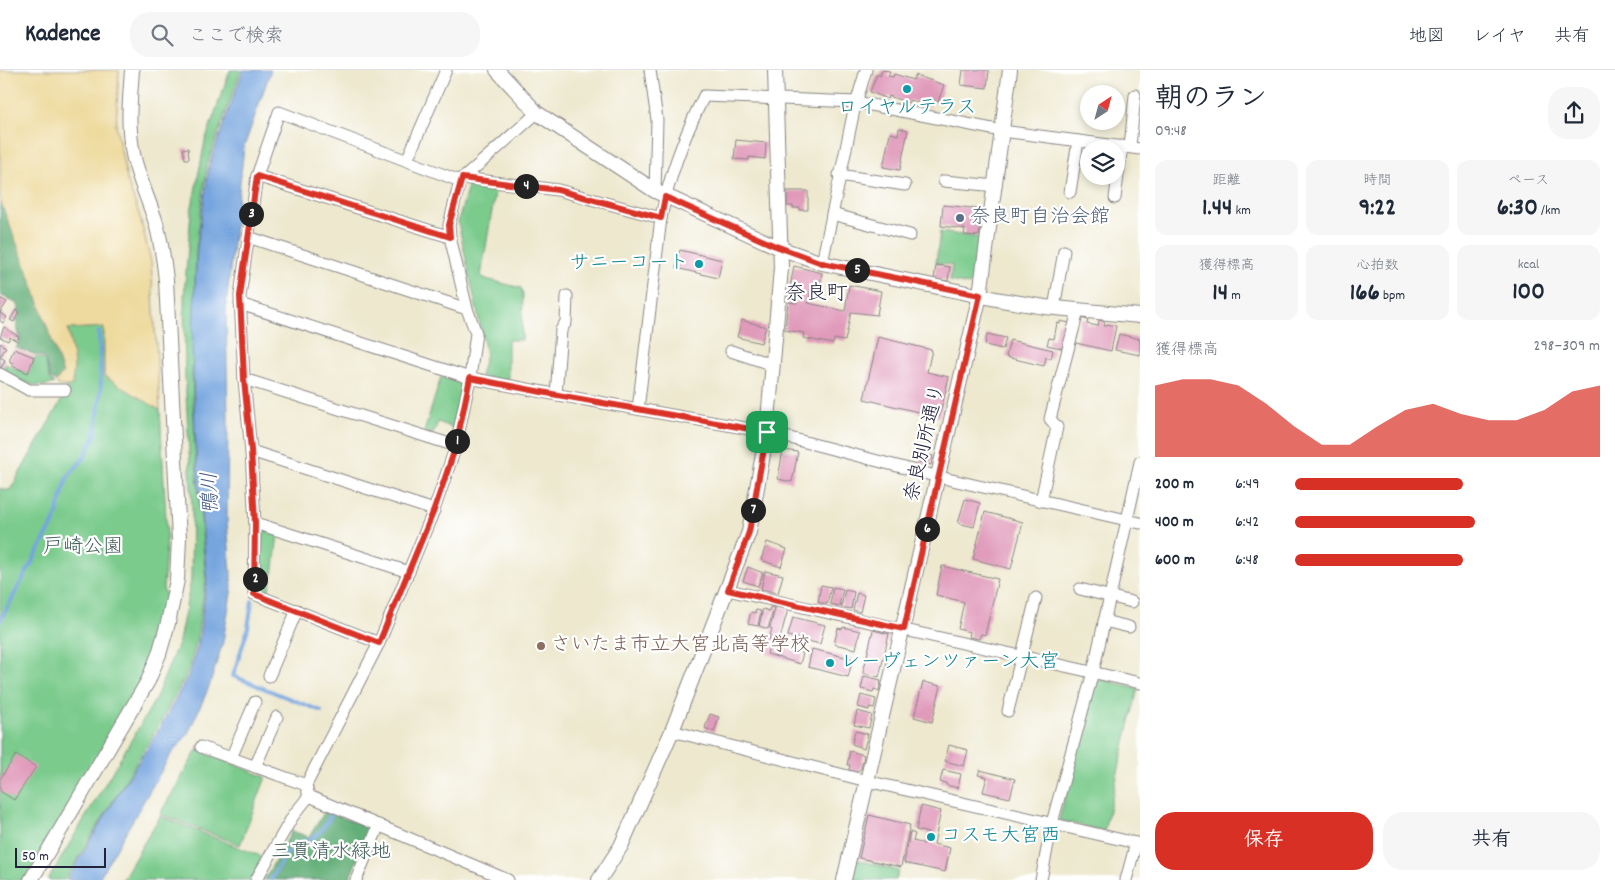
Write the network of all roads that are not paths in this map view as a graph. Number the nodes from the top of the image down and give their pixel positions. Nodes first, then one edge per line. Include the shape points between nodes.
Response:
1 (132, 70) edge
2 (446, 70) edge
3 (498, 70) edge
4 (650, 70) edge
5 (775, 70) edge
6 (866, 70) edge
7 (1010, 70) edge
8 (1135, 94) dead end
9 (776, 100) junction
10 (856, 102) junction
11 (538, 112) junction
12 (1002, 131) junction
13 (1078, 141) junction
14 (1131, 148) edge
15 (407, 160) junction
16 (839, 175) junction
17 (257, 176) junction
18 (461, 180) junction
19 (944, 181) dead end
20 (905, 185) dead end
21 (996, 186) junction
22 (1070, 192) dead end
23 (660, 194) junction
24 (1115, 198) dead end
25 (832, 214) junction
26 (661, 218) junction
27 (910, 235) dead end
28 (248, 237) junction
29 (450, 237) junction
30 (782, 249) junction
31 (1064, 251) dead end
32 (822, 263) junction
33 (980, 295) junction
34 (567, 296) dead end
35 (240, 304) junction
36 (1054, 308) junction
37 (467, 309) junction
38 (1078, 311) junction
39 (1140, 316) edge
40 (731, 351) dead end
41 (773, 365) junction
42 (0, 374) edge
43 (470, 378) junction
44 (244, 379) junction
45 (65, 390) dead end
46 (556, 395) junction
47 (638, 409) junction
48 (767, 432) junction
49 (456, 446) junction
50 (251, 450) junction
51 (1140, 462) edge
52 (939, 477) junction
53 (1041, 501) junction
54 (434, 510) junction
55 (1127, 520) junction
56 (255, 523) junction
57 (1140, 523) edge
58 (409, 572) junction
59 (1080, 589) dead end
60 (728, 590) junction
61 (1110, 596) junction
62 (1036, 598) dead end
63 (1132, 602) dead end
64 (297, 610) junction
65 (1104, 621) junction
66 (1129, 627) dead end
67 (904, 629) junction
68 (379, 643) junction
69 (1022, 655) junction
70 (1093, 672) junction
71 (269, 676) dead end
72 (1140, 683) edge
73 (255, 702) dead end
74 (1008, 711) dead end
75 (278, 717) dead end
76 (672, 732) junction
77 (201, 747) dead end
78 (230, 758) junction
79 (255, 767) junction
80 (867, 781) junction
81 (307, 790) junction
82 (1052, 823) junction
83 (379, 825) junction
84 (1138, 844) edge
85 (483, 874) edge
86 (31, 880) edge
87 (256, 880) edge
88 (356, 880) edge
89 (508, 880) edge
90 (599, 880) edge
91 (844, 880) edge
92 (1041, 880) edge
93 (1126, 880) edge

1 - 86 street via 129,122 132,152 156,223 166,280 179,539 177,580 166,631 148,681
2 - 15 street
3 - 11 street
4 - 23 street via 657,120
5 - 9 street
6 - 10 street
7 - 12 street, 奈良別所通り
8 - 14 street
9 - 10 street
9 - 23 street via 704,96
9 - 30 street
10 - 12 street
10 - 16 street
11 - 18 street
11 - 23 street
12 - 13 street
12 - 21 street, 奈良別所通り
13 - 14 street
13 - 22 street
14 - 24 street
15 - 17 street via 279,112
15 - 18 street
16 - 20 street
16 - 25 street
17 - 28 street
17 - 29 street
18 - 26 street via 558,190
18 - 29 street via 449,225
19 - 21 street
21 - 33 street, 奈良別所通り
23 - 26 street
23 - 30 street
25 - 27 street
25 - 32 street
26 - 47 street
28 - 35 street
28 - 37 street
29 - 37 street
30 - 32 street
30 - 41 street
31 - 36 street
32 - 33 street
33 - 36 street
33 - 52 street, 奈良別所通り
34 - 46 street
35 - 43 street
35 - 44 street
36 - 38 street
37 - 43 street via 476,333
38 - 39 street
38 - 53 street via 1050,419 1057,427
40 - 41 street
41 - 48 street
42 - 45 street via 29,390
43 - 46 street
43 - 49 street
44 - 49 street
44 - 50 street
46 - 47 street
47 - 48 street
48 - 52 street
48 - 60 street via 749,532
49 - 54 street
50 - 54 street
50 - 56 street
51 - 55 street
52 - 53 street
52 - 67 street, 奈良別所通り
53 - 55 street
54 - 58 street
55 - 57 street
55 - 61 street
56 - 58 street
56 - 64 street via 254,594
58 - 68 street
59 - 61 street
60 - 67 street
60 - 76 street
61 - 63 street
61 - 65 street
62 - 69 street
64 - 68 street
64 - 71 street
65 - 66 street
65 - 70 street
67 - 69 street
67 - 80 street, 奈良別所通り
68 - 81 street
69 - 70 street
69 - 74 street
70 - 72 street
70 - 82 street
73 - 78 street
75 - 79 street
76 - 80 street
76 - 90 street via 621,846
77 - 78 street
78 - 79 street
79 - 81 street
80 - 82 street
80 - 91 street, 奈良別所通り
81 - 83 street
81 - 87 street
82 - 84 street
82 - 92 street
83 - 85 street
83 - 88 street
84 - 93 street
85 - 89 street

